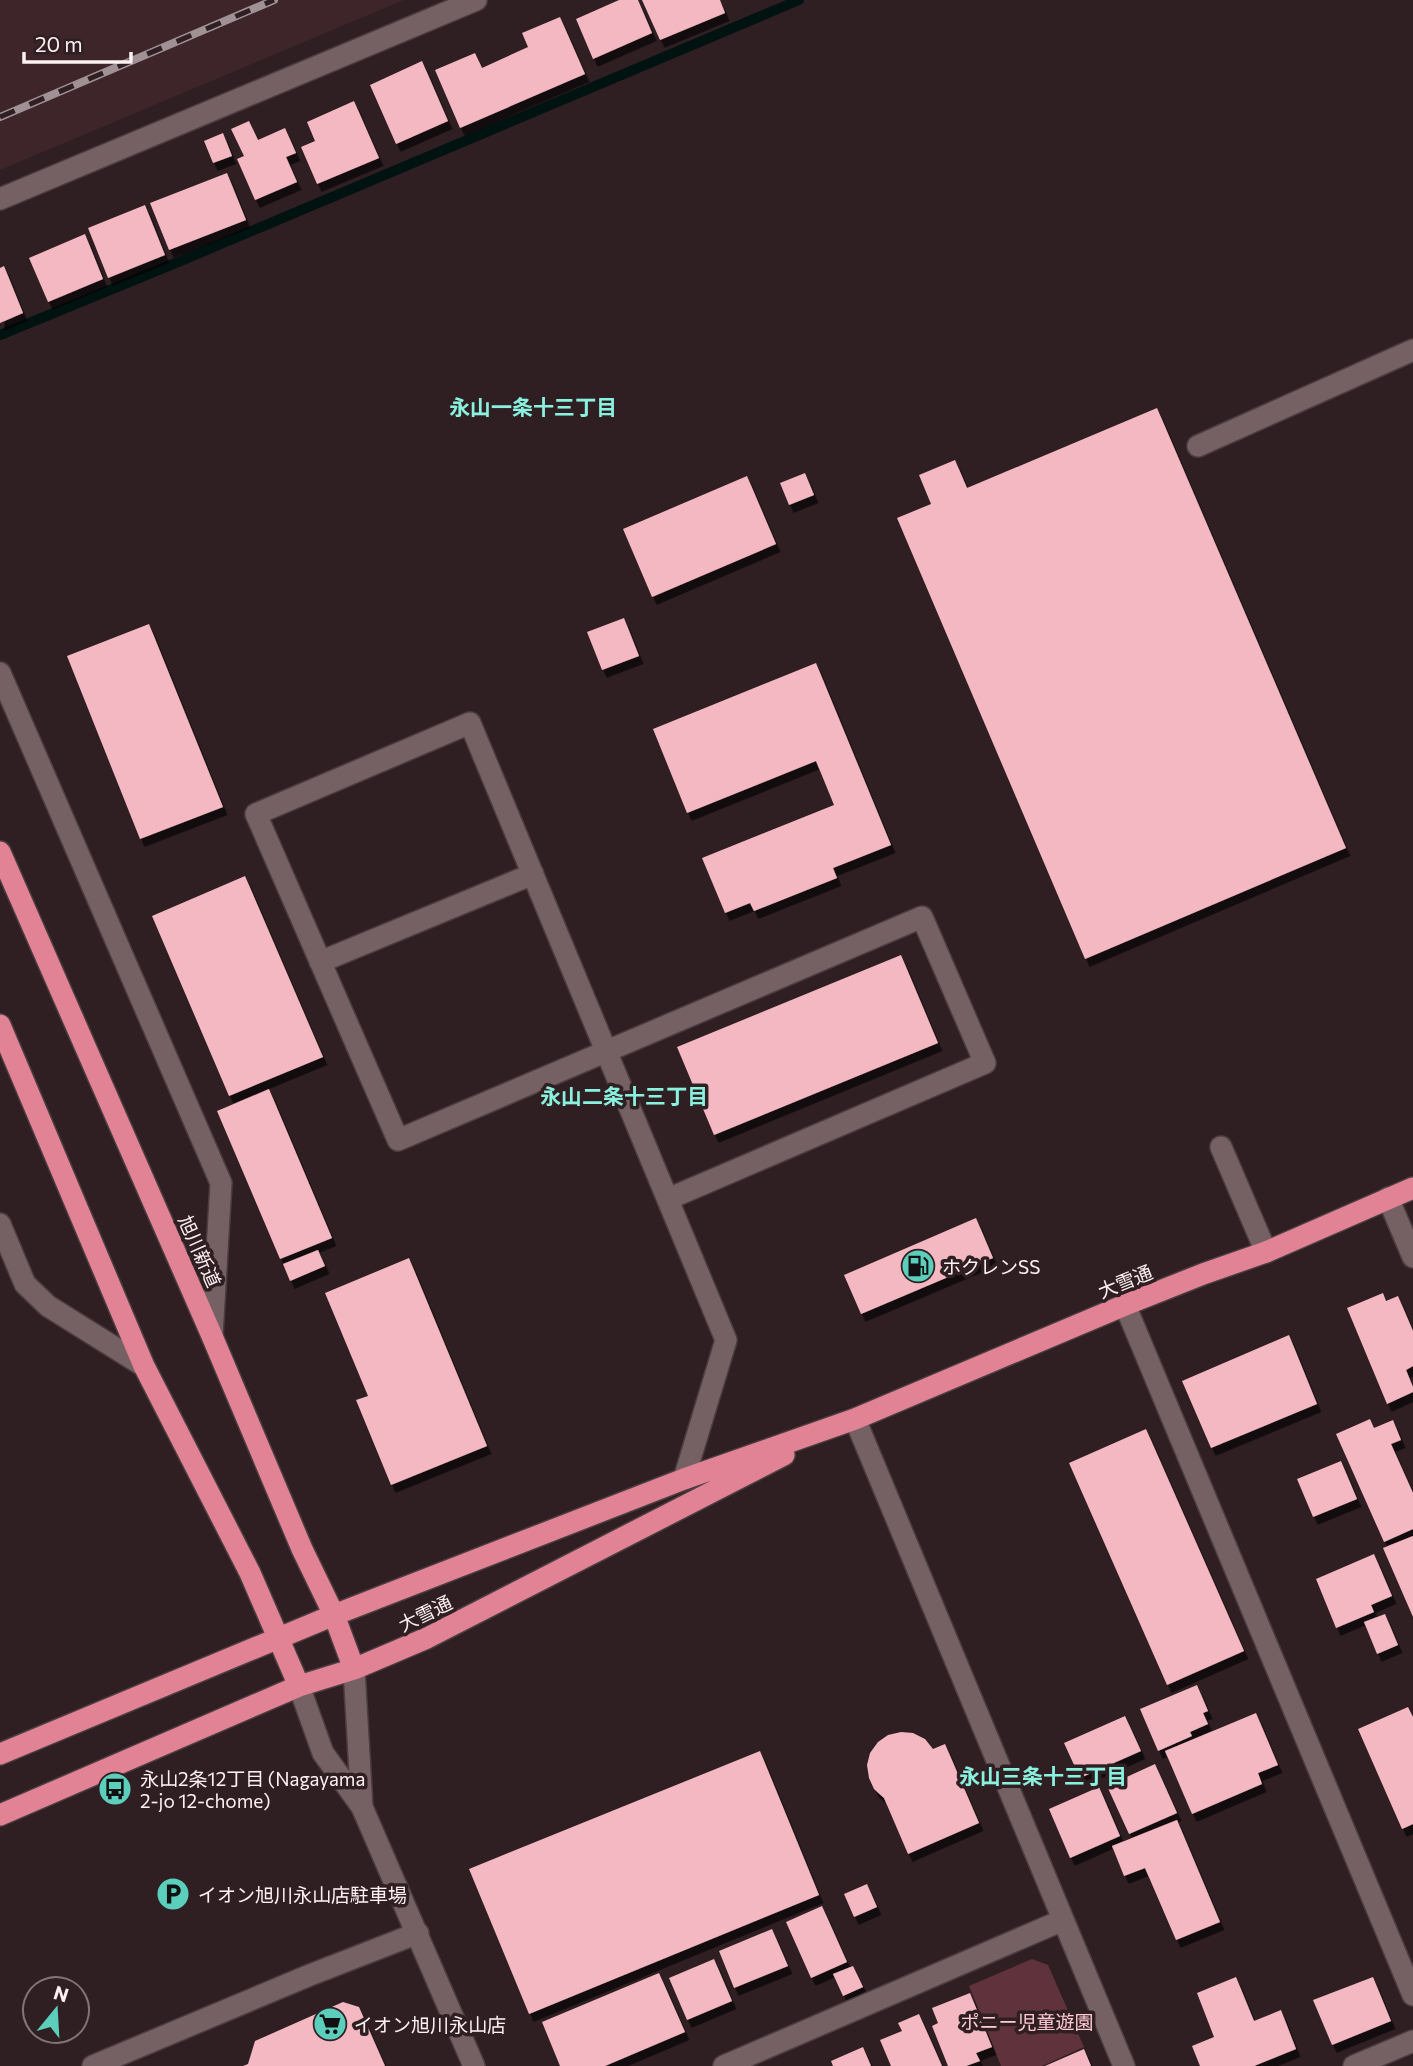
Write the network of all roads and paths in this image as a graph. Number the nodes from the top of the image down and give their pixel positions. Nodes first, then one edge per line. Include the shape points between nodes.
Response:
1 (476, 0) edge
2 (0, 199) edge
3 (1413, 350) edge
4 (1198, 446) dead end
5 (0, 673) edge
6 (0, 852) edge
7 (533, 874) junction
8 (320, 962) junction
9 (0, 1025) edge
10 (606, 1052) junction
11 (1221, 1147) dead end
12 (1413, 1188) edge
13 (1388, 1198) junction
14 (668, 1199) junction
15 (0, 1224) edge
16 (1266, 1252) junction
17 (1413, 1257) edge
18 (1125, 1305) junction
19 (212, 1336) junction
20 (144, 1366) junction
21 (855, 1419) junction
22 (684, 1479) junction
23 (334, 1615) junction
24 (279, 1637) junction
25 (354, 1669) junction
26 (299, 1686) junction
27 (0, 1755) edge
28 (362, 1807) junction
29 (0, 1815) edge
30 (1063, 1920) junction
31 (418, 1933) junction
32 (1413, 1995) edge
33 (1413, 2041) edge
34 (93, 2066) edge
35 (474, 2066) edge
36 (724, 2066) edge
37 (1124, 2066) edge
38 (1354, 2066) edge

1 - 2 street
3 - 4 street
5 - 19 street via 221,1183
6 - 19 highway, 旭川新道
7 - 8 street
7 - 8 street via 470,723 256,814
7 - 10 street
8 - 10 street via 398,1140
9 - 20 highway
10 - 14 street
10 - 14 street via 922,917 985,1063
11 - 16 street
12 - 13 highway, 大雪通
13 - 16 highway, 大雪通
13 - 17 street
14 - 22 street via 726,1340
15 - 20 street via 25,1284 48,1306
16 - 18 highway, 大雪通
18 - 21 highway, 大雪通
18 - 32 street
19 - 23 highway, 旭川新道
20 - 24 highway
21 - 22 highway, 大雪通
21 - 25 highway, 大雪通 via 426,1639
21 - 30 street
22 - 23 highway, 大雪通
23 - 24 highway, 大雪通
23 - 25 highway, 旭川新道
24 - 26 highway
24 - 27 highway, 大雪通
25 - 26 highway, 大雪通
25 - 28 street
26 - 28 street via 323,1753
26 - 29 highway, 大雪通
28 - 31 street
30 - 36 street
30 - 37 street
31 - 34 street
31 - 35 street
33 - 38 street

